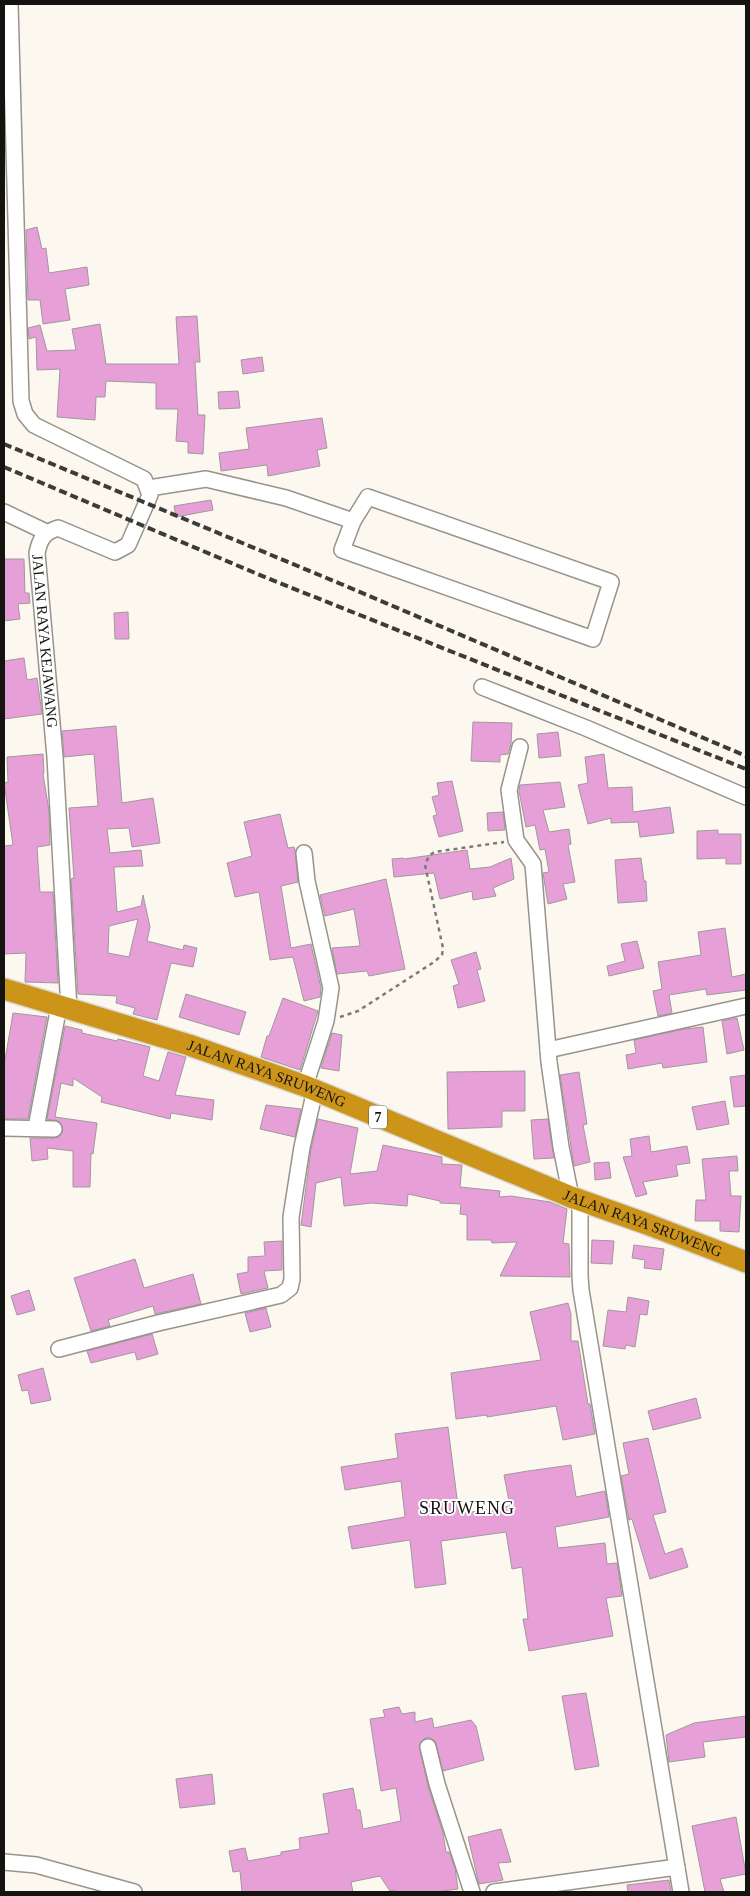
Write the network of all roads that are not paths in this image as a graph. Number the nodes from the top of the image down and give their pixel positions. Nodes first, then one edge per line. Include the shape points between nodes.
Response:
1 (10, 4) edge
2 (149, 488) junction
3 (4, 512) edge
4 (353, 521) junction
5 (46, 532) junction
6 (482, 687) dead end
7 (520, 747) dead end
8 (746, 797) edge
9 (304, 853) dead end
10 (4, 989) edge
11 (746, 1006) edge
12 (64, 1008) junction
13 (548, 1050) junction
14 (310, 1088) junction
15 (4, 1128) edge
16 (36, 1128) junction
17 (54, 1129) dead end
18 (576, 1199) junction
19 (746, 1262) edge
20 (59, 1349) dead end
21 (428, 1747) dead end
22 (4, 1862) edge
23 (677, 1867) junction
24 (134, 1892) edge
25 (472, 1892) edge
26 (494, 1892) edge
27 (681, 1892) edge

1 - 2 street via 21,401 25,414 34,425 144,479
2 - 4 street via 206,479 286,498
2 - 5 street, JALAN RAYA KEJAWANG via 148,503 128,545 122,550 115,552 58,528
3 - 5 street
4 - 4 street via 368,497 611,582 593,639 342,550
5 - 12 street, JALAN RAYA KEJAWANG via 40,539 37,554 55,757
6 - 8 street
7 - 13 street via 509,790 516,840 533,864
9 - 14 street via 307,881 330,983 326,1021
10 - 12 highway, JALAN RAYA SRUWENG / 7
11 - 13 street
12 - 14 highway, JALAN RAYA SRUWENG / 7 via 189,1045
12 - 16 street, JALAN RAYA KEJAWANG
13 - 18 street via 561,1147
14 - 18 highway, JALAN RAYA SRUWENG / 7
14 - 20 street via 290,1217 290,1288 281,1295 167,1320
15 - 16 street
16 - 17 street
18 - 19 highway, JALAN RAYA SRUWENG / 7
18 - 23 street via 582,1290
21 - 25 street
22 - 24 street via 36,1865
23 - 26 street
23 - 27 street

